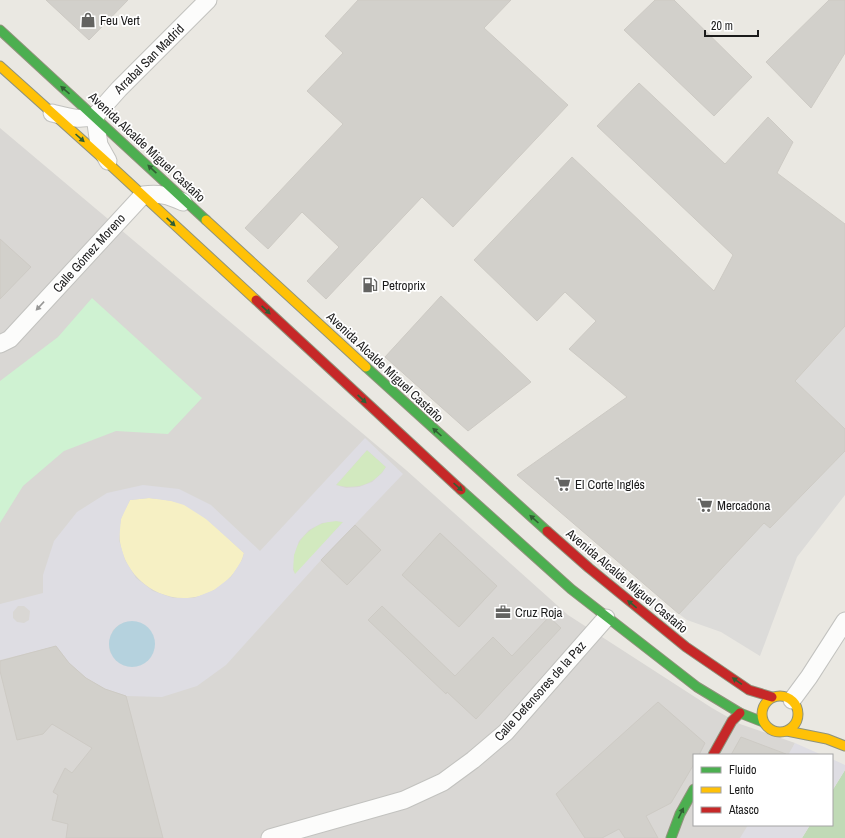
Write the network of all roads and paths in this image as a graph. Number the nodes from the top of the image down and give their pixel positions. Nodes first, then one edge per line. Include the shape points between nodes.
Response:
1 (208, 0) edge
2 (0, 30) edge
3 (0, 66) edge
4 (51, 112) junction
5 (95, 116) junction
6 (110, 164) junction
7 (143, 195) junction
8 (191, 205) junction
9 (0, 344) edge
10 (606, 618) junction
11 (845, 621) edge
12 (772, 697) junction
13 (795, 706) junction
14 (740, 713) junction
15 (763, 722) junction
16 (787, 730) junction
17 (827, 739) junction
18 (845, 746) edge
19 (714, 754) edge
20 (693, 791) edge
21 (270, 838) edge
22 (671, 838) edge

1 - 5 street, Arrabal San Madrid
5 -> 2 main road, Avenida Alcalde Miguel Castaño
3 - 4 main road
4 - 5 street via 71,118 85,119
4 -> 6 main road
5 - 6 street via 100,146
8 -> 5 main road, Avenida Alcalde Miguel Castaño
6 - 7 main road
7 - 8 street via 155,193 170,196
7 -> 9 street, Calle Gómez Moreno via 10,339
7 -> 10 main road via 437,468
12 -> 8 main road, Avenida Alcalde Miguel Castaño via 748,690 686,647 601,578 414,411
10 - 14 main road via 697,687
10 - 21 street, Calle Defensores de la Paz via 506,732 443,782 404,800
11 - 13 street via 809,677
12 - 13 main road via 782,696
12 - 15 main road via 767,700 762,710
13 - 16 main road via 796,723
13 - 17 main road via 810,725
14 - 15 main road
14 - 19 main road via 732,721
15 - 16 main road via 776,732
16 - 17 main road
17 - 18 main road
22 -> 20 main road

